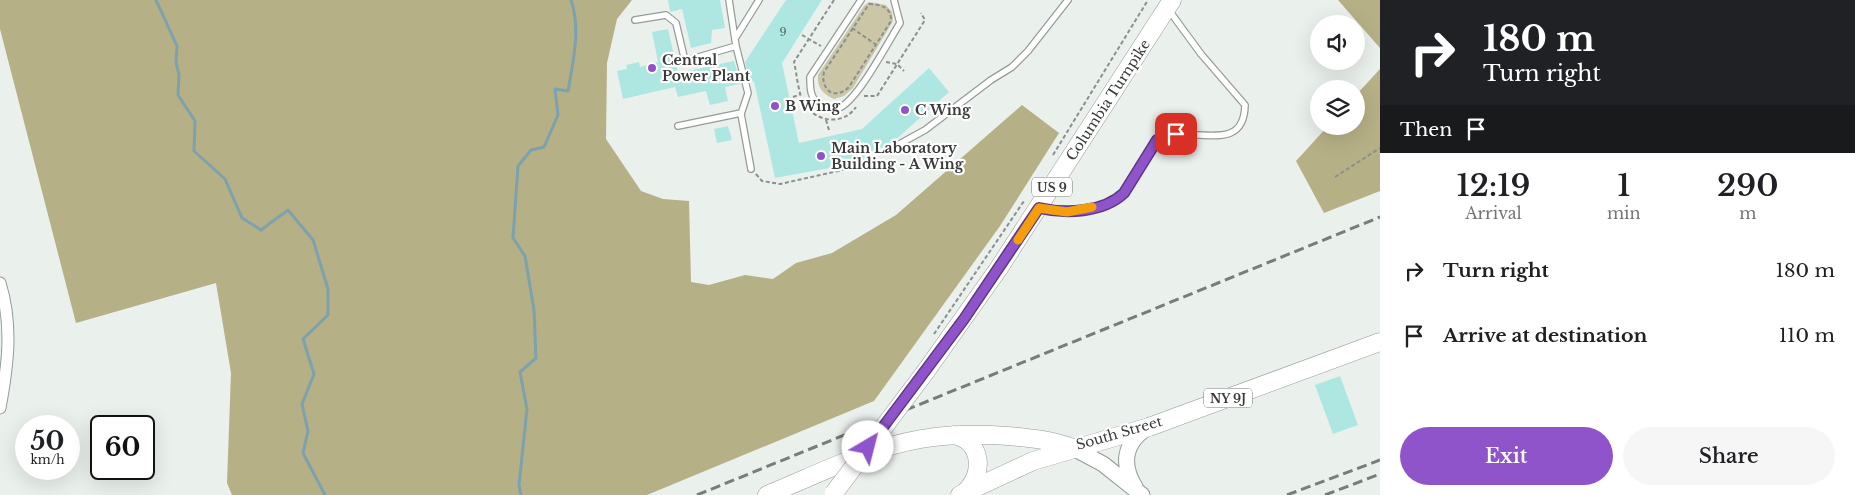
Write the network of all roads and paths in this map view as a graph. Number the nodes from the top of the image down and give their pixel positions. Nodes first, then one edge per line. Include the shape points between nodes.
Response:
1 (729, 0) edge
2 (759, 0) edge
3 (834, 0) edge
4 (861, 0) edge
5 (894, 0) edge
6 (1068, 0) edge
7 (1148, 0) edge
8 (1169, 4) edge
9 (922, 13) dead end
10 (635, 20) dead end
11 (852, 28) junction
12 (802, 35) dead end
13 (736, 37) junction
14 (809, 39) junction
15 (876, 44) junction
16 (736, 46) junction
17 (828, 50) junction
18 (877, 60) junction
19 (897, 64) junction
20 (904, 71) dead end
21 (801, 94) junction
22 (863, 96) dead end
23 (792, 97) dead end
24 (858, 104) dead end
25 (741, 112) junction
26 (826, 120) junction
27 (678, 126) dead end
28 (829, 130) dead end
29 (894, 147) dead end
30 (1380, 148) edge
31 (1053, 156) dead end
32 (865, 165) dead end
33 (751, 169) joint
34 (1336, 177) dead end
35 (1032, 203) junction
36 (0, 282) edge
37 (931, 338) dead end
38 (1380, 342) edge
39 (0, 408) edge
40 (1149, 426) junction
41 (954, 435) junction
42 (1075, 448) junction
43 (782, 491) edge
44 (833, 494) edge
45 (961, 494) edge
46 (1141, 494) edge
47 (767, 495) edge

1 - 13 lane
2 - 13 lane
3 - 14 path
4 - 17 lane
5 - 18 lane via 900,23
6 - 29 lane via 1012,67 925,130
7 - 31 path
8 - 35 main road, Columbia Turnpike / US 9
8 - 35 lane via 1201,54 1245,105 1245,118 1240,128 1220,137 1176,134 1157,140 1124,193 1116,200 1067,212
9 - 19 path via 925,20
10 - 16 lane via 666,15 676,23 685,61
11 - 15 path
11 - 15 path via 869,4 883,6 891,15 891,21
11 - 15 path via 824,72 822,80 829,91 843,94
12 - 14 path
13 - 16 lane
14 - 17 path
14 - 21 path via 794,62
16 - 25 lane via 748,93
17 - 18 lane via 810,77 810,88 816,102 829,108 840,107 855,94
18 - 19 path
19 - 20 path
19 - 22 path via 877,96
21 - 23 path
21 - 26 path via 804,104
24 - 26 path via 843,118
25 - 27 lane
25 - 33 lane
26 - 28 path
30 - 34 path
32 - 33 path via 780,184 762,180
35 - 37 path
35 - 44 main road, Columbia Turnpike / US 9, bridge via 978,300
36 - 39 street via 9,335
38 - 40 main road, South Street / NY 9J
40 - 42 main road, South Street / NY 9J
40 - 46 main road via 1132,441 1126,456 1127,472
41 - 42 main road, South Street via 1034,438
41 - 43 main road, South Street via 889,447
41 - 45 main road via 969,442 978,458 978,475
42 - 45 main road via 1017,467
42 - 46 main road
43 - 47 main road, South Street

